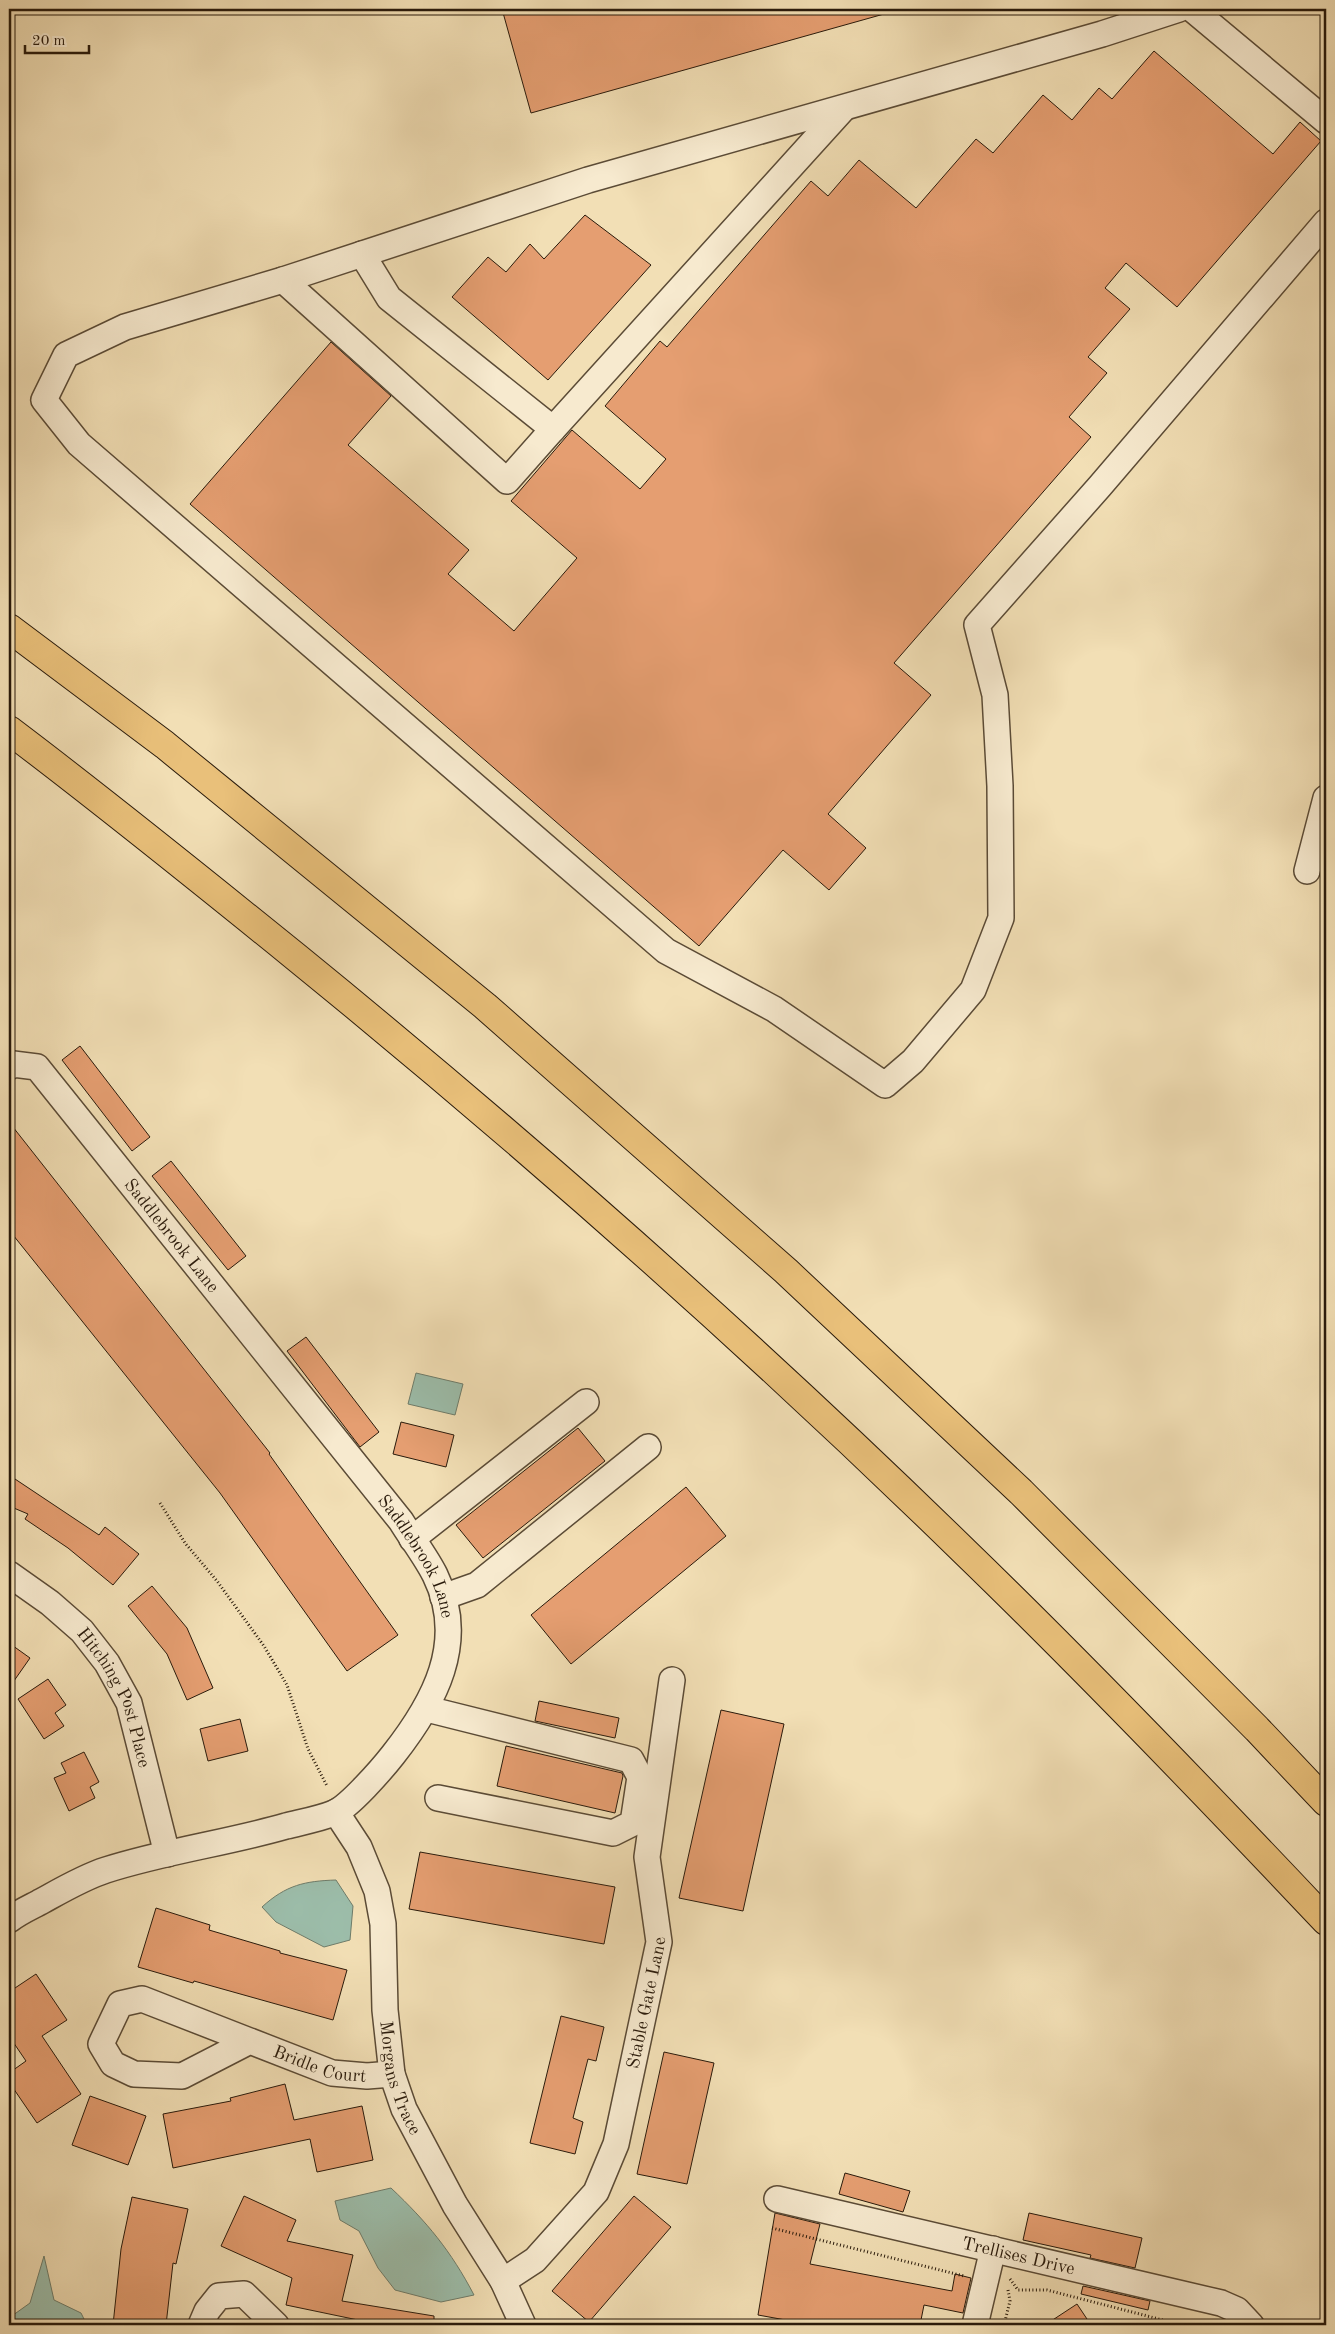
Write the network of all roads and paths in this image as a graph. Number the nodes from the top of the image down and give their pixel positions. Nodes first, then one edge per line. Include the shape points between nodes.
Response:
1 (1178, 9) edge
2 (1192, 9) edge
3 (842, 109) junction
4 (1326, 120) edge
5 (1326, 222) edge
6 (362, 254) junction
7 (283, 280) junction
8 (553, 429) junction
9 (9, 628) edge
10 (9, 730) edge
11 (1326, 798) edge
12 (1307, 871) dead end
13 (9, 1067) edge
14 (586, 1402) dead end
15 (648, 1446) dead end
16 (160, 1503) dead end
17 (412, 1539) junction
18 (9, 1574) edge
19 (443, 1597) junction
20 (672, 1680) dead end
21 (427, 1709) junction
22 (327, 1786) dead end
23 (438, 1798) dead end
24 (1326, 1802) edge
25 (336, 1812) junction
26 (167, 1854) junction
27 (9, 1920) edge
28 (1326, 1922) edge
29 (250, 2041) junction
30 (392, 2074) junction
31 (776, 2199) dead end
32 (772, 2228) dead end
33 (993, 2249) junction
34 (967, 2277) dead end
35 (503, 2281) junction
36 (201, 2325) edge
37 (276, 2325) edge
38 (523, 2325) edge
39 (975, 2325) edge
40 (1004, 2325) edge
41 (1182, 2325) edge
42 (1252, 2325) edge

1 - 3 street
2 - 4 street
3 - 6 street via 588,180
3 - 8 street
5 - 7 street via 977,625 995,695 1000,786 1001,918 973,990 913,1060 885,1085 774,1009 666,952 78,444 44,400 66,355 125,327
6 - 7 street
6 - 8 street via 389,298
7 - 8 street via 507,481
9 - 24 highway via 165,745 485,1006 779,1264 1028,1499
10 - 28 highway via 114,809 432,1068 731,1331 964,1550 1198,1786
11 - 12 street
13 - 17 street, Saddlebrook Lane via 13,1064 37,1067 401,1521
14 - 17 street
15 - 19 street via 477,1585
16 - 22 path via 264,1646 287,1685 308,1749
17 - 19 street, Saddlebrook Lane via 435,1575
18 - 26 street, Hitching Post Place via 82,1630 108,1663 129,1703
19 - 21 street, Saddlebrook Lane via 448,1643 442,1673
20 - 35 street, Stable Gate Lane via 647,1856 659,1942 616,2144 596,2192 535,2260
21 - 23 street via 631,1760 640,1777 633,1823 613,1833
21 - 25 street, Saddlebrook Lane via 386,1764
25 - 26 street, Saddlebrook Lane via 254,1835
25 - 30 street, Morgans Trace via 359,1846 378,1891
26 - 27 street, Saddlebrook Lane via 105,1870
29 - 29 street, Bridle Court via 142,2000 120,2004 101,2044 112,2064 134,2074 182,2076
29 - 30 street, Bridle Court via 332,2073
30 - 35 street, Morgans Trace via 404,2109 426,2153
31 - 33 street, Trellises Drive
32 - 34 path
33 - 39 street
33 - 42 street, Trellises Drive via 1221,2303 1237,2310
35 - 38 street, Morgans Trace
36 - 37 street via 219,2296 244,2294
40 - 41 path via 1010,2301 1005,2274 1018,2290 1048,2290

